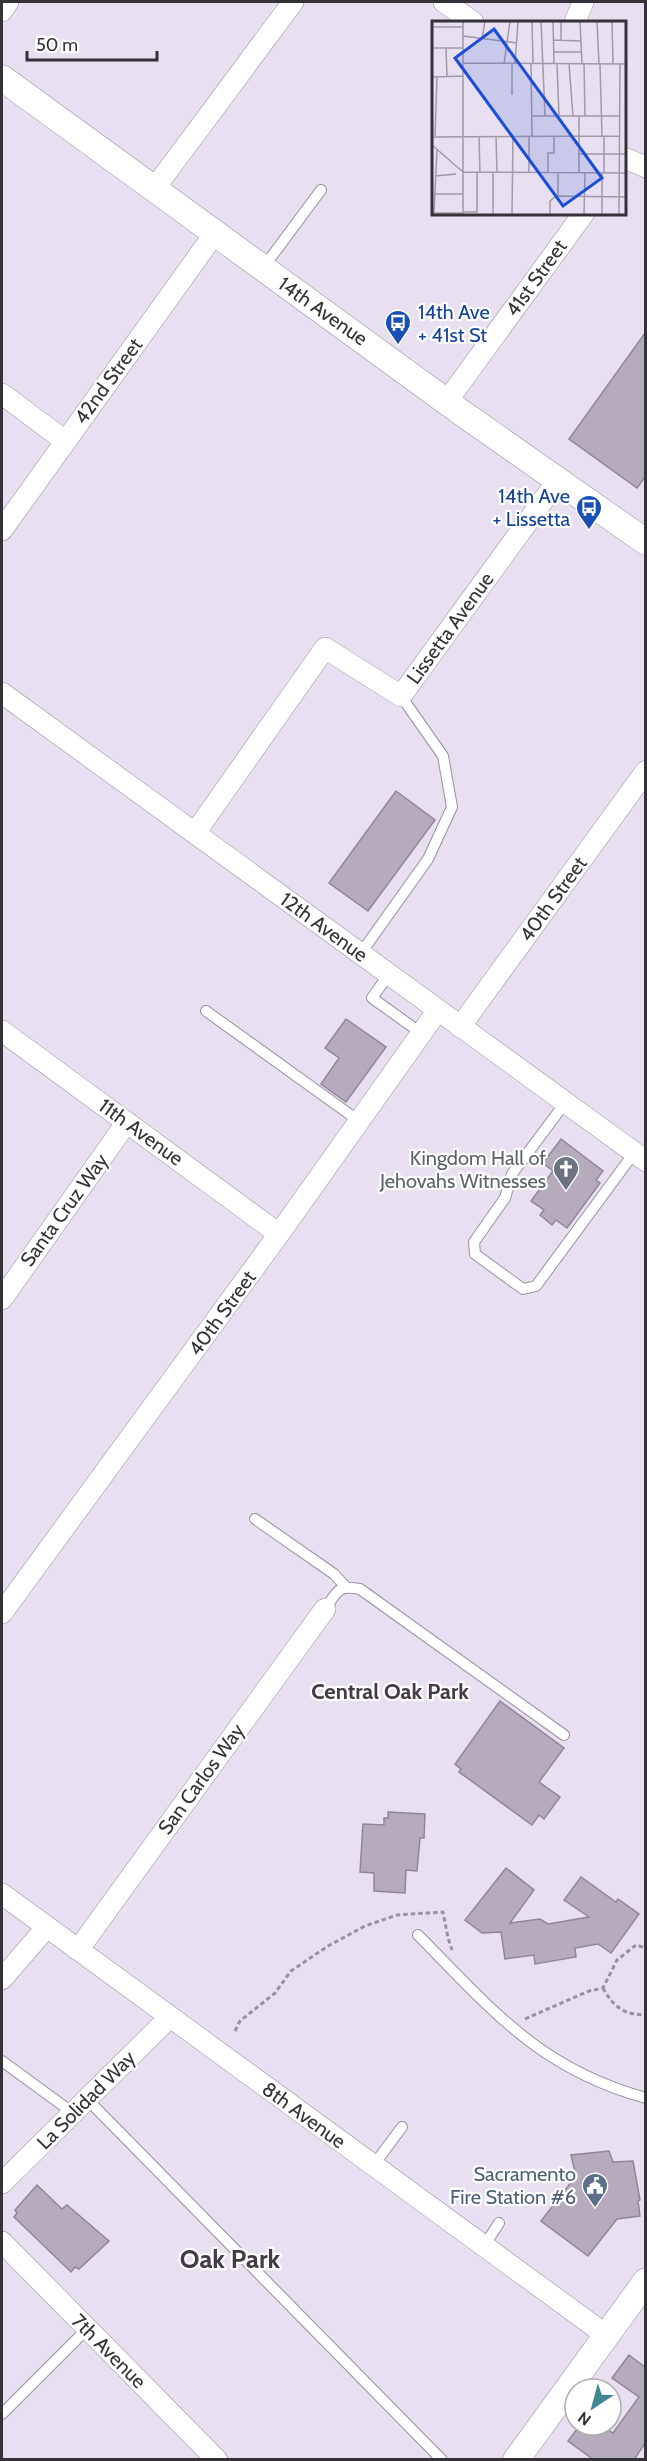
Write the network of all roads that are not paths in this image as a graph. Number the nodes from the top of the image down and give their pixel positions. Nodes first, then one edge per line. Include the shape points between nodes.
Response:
1 (8, 2) edge
2 (293, 2) edge
3 (444, 2) edge
4 (584, 2) edge
5 (2, 11) edge
6 (472, 21) edge
7 (575, 21) edge
8 (2, 78) edge
9 (626, 159) edge
10 (645, 167) edge
11 (153, 189) junction
12 (321, 190) dead end
13 (583, 214) edge
14 (215, 233) junction
15 (263, 269) junction
16 (2, 394) edge
17 (447, 401) junction
18 (65, 441) junction
19 (558, 480) junction
20 (2, 530) edge
21 (644, 539) edge
22 (2, 693) edge
23 (401, 696) junction
24 (645, 771) edge
25 (195, 833) junction
26 (360, 954) junction
27 (389, 974) junction
28 (438, 1010) junction
29 (206, 1011) dead end
30 (460, 1027) junction
31 (2, 1031) edge
32 (421, 1033) junction
33 (565, 1103) junction
34 (358, 1121) junction
35 (127, 1122) junction
36 (641, 1156) edge
37 (279, 1234) junction
38 (2, 1299) edge
39 (255, 1519) dead end
40 (345, 1586) junction
41 (325, 1609) joint
42 (2, 1613) edge
43 (564, 1735) dead end
44 (2, 1894) edge
45 (46, 1927) junction
46 (418, 1935) dead end
47 (78, 1950) junction
48 (2, 1979) edge
49 (170, 2017) junction
50 (2, 2061) edge
51 (645, 2098) edge
52 (80, 2106) junction
53 (402, 2127) dead end
54 (374, 2166) junction
55 (2, 2183) edge
56 (499, 2223) dead end
57 (2, 2242) edge
58 (484, 2246) junction
59 (645, 2281) edge
60 (87, 2329) junction
61 (606, 2335) junction
62 (2, 2414) edge
63 (207, 2456) edge
64 (442, 2460) edge
65 (516, 2460) edge

1 - 5 street
2 - 11 street
3 - 6 street
4 - 7 street
8 - 11 street, 14th Avenue
9 - 10 street
11 - 14 street, 14th Avenue
12 - 15 lane
13 - 17 street, 41st Street
14 - 15 street, 14th Avenue
14 - 18 street, 42nd Street
15 - 17 street, 14th Avenue
16 - 18 street
17 - 19 street, 14th Avenue
18 - 20 street, 42nd Street
19 - 21 street, 14th Avenue
19 - 23 street, Lissetta Avenue
22 - 25 street, 12th Avenue
23 - 25 street, Lissetta Avenue via 325,648
23 - 26 lane via 443,756 452,807 428,859
24 - 30 street, 40th Street
25 - 26 street, 12th Avenue
26 - 27 street, 12th Avenue
27 - 28 street, 12th Avenue
27 - 32 lane via 372,998
28 - 30 street, 12th Avenue
28 - 32 street, 40th Street
29 - 34 lane
30 - 33 street, 12th Avenue
31 - 35 street, 11th Avenue
32 - 34 street, 40th Street
33 - 36 street, 12th Avenue
33 - 36 lane via 512,1174 505,1198 474,1242 475,1254 524,1289 536,1286
34 - 37 street, 40th Street
35 - 37 street, 11th Avenue
35 - 38 street, Santa Cruz Way
37 - 42 street, 40th Street
39 - 40 lane via 334,1574
40 - 41 lane
40 - 43 lane via 360,1589
41 - 47 street, San Carlos Way
44 - 45 street, 8th Avenue
45 - 47 street, 8th Avenue
45 - 48 street
46 - 51 lane via 500,2019 543,2053 612,2089
47 - 49 street, 8th Avenue
49 - 52 street, La Solidad Way
49 - 54 street, 8th Avenue
50 - 52 lane
52 - 55 street, La Solidad Way
52 - 64 lane
53 - 54 lane
54 - 58 street, 8th Avenue
56 - 58 lane
57 - 60 street, 7th Avenue
58 - 61 street, 8th Avenue
59 - 61 street
60 - 62 lane
60 - 63 street, 7th Avenue
61 - 65 street

